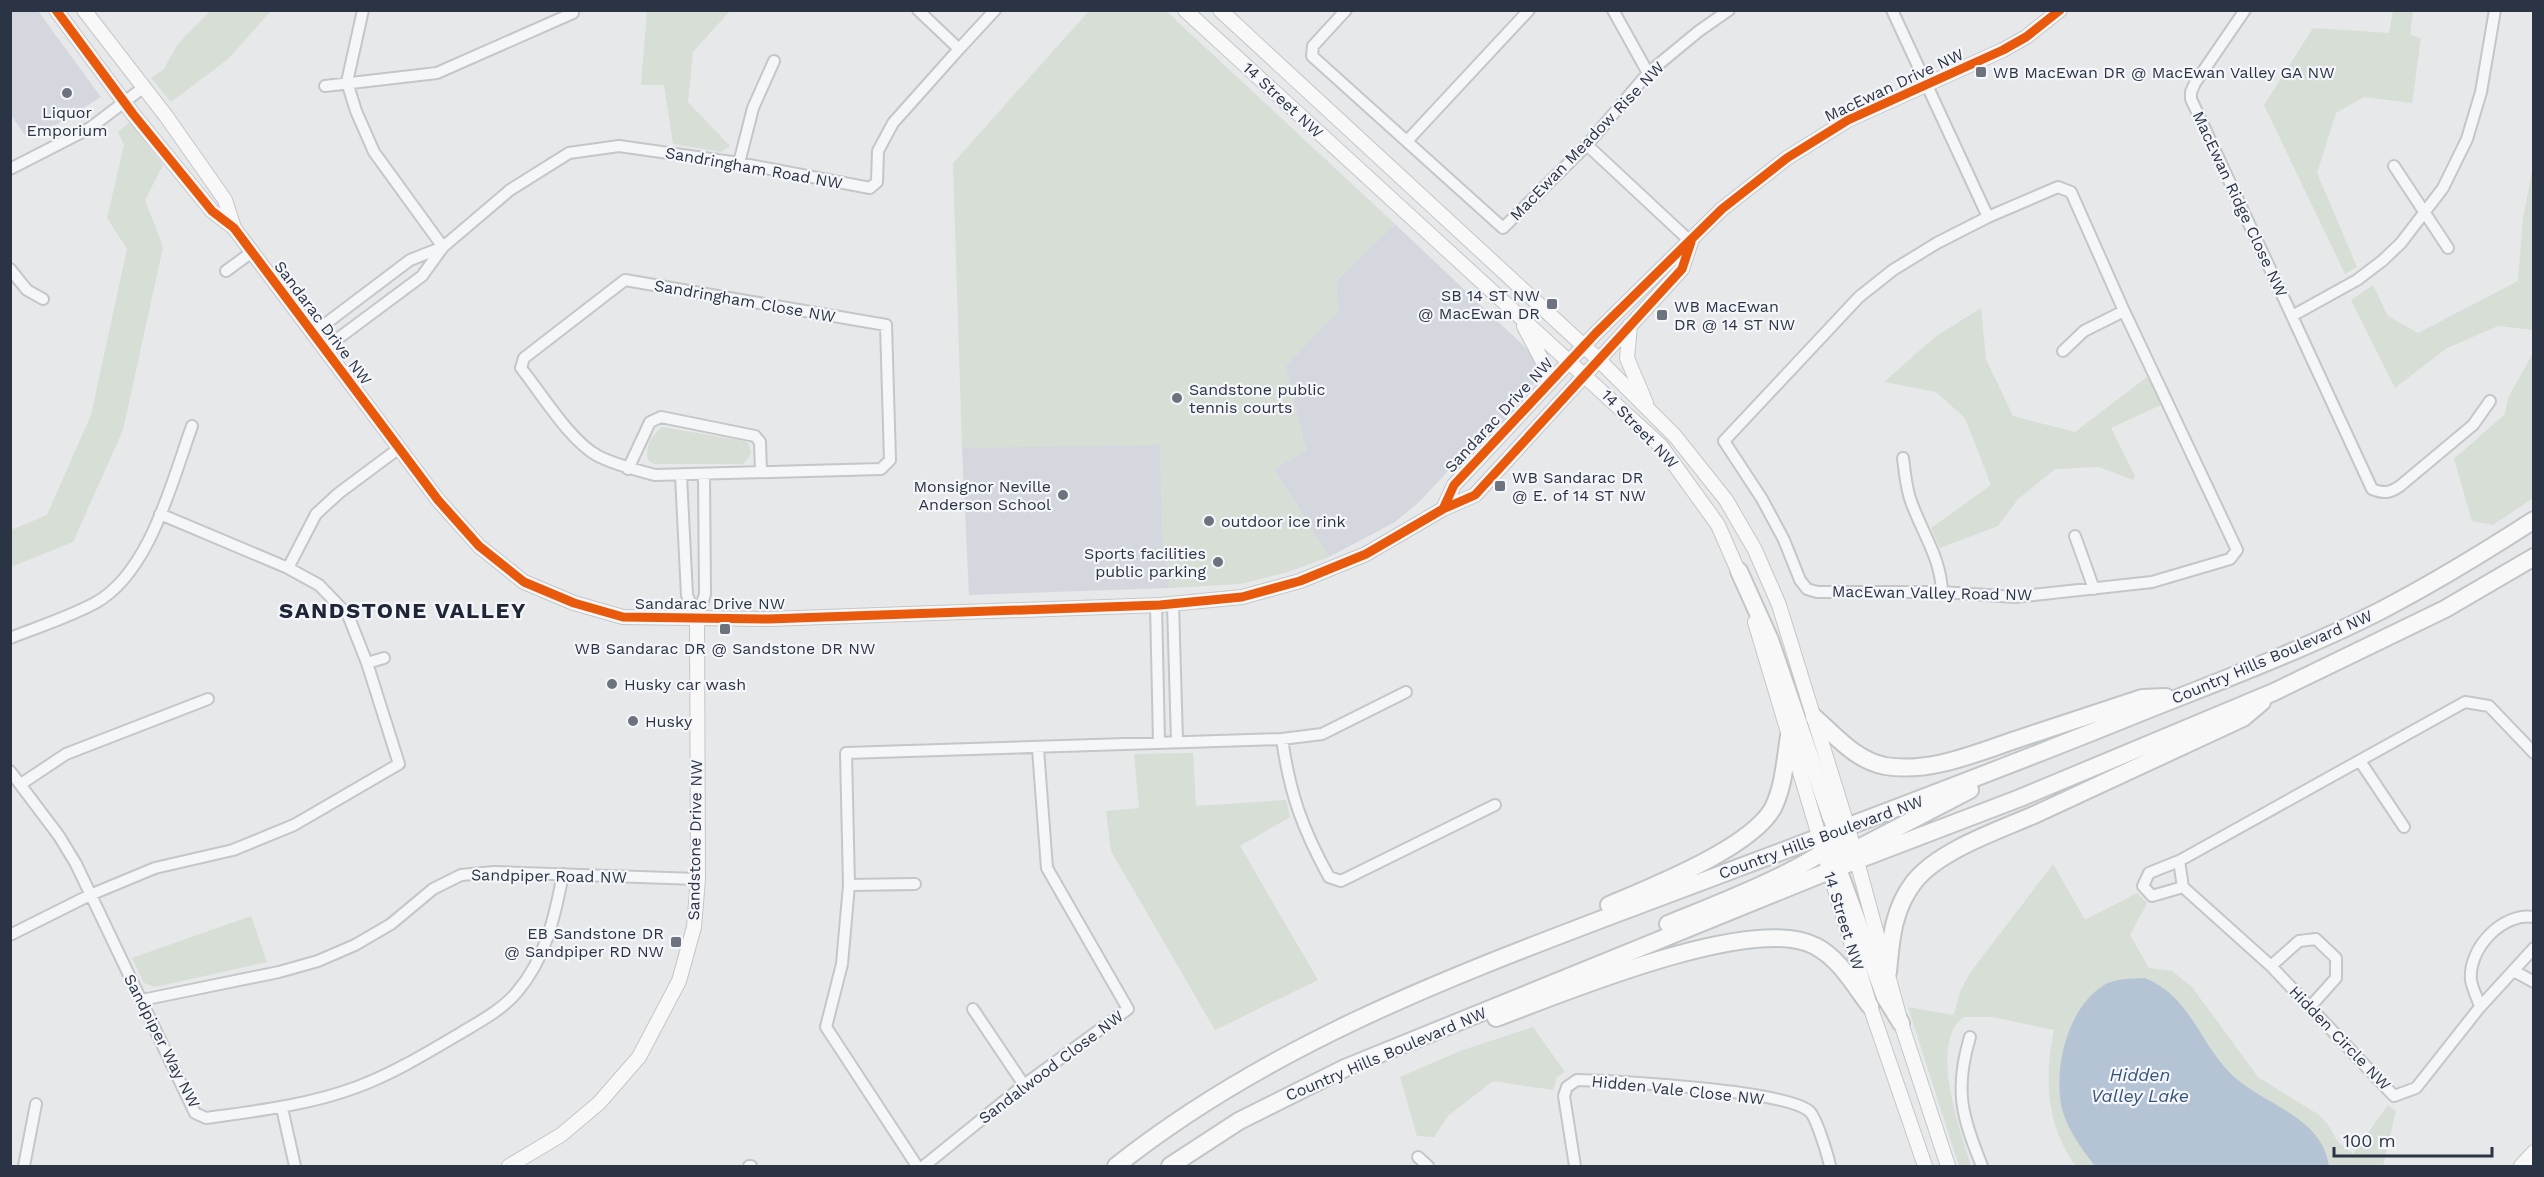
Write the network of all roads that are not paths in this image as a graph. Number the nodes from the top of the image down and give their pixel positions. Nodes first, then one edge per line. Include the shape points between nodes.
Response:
1 (56, 10) edge
2 (84, 10) edge
3 (363, 10) edge
4 (918, 10) edge
5 (995, 10) edge
6 (1185, 10) edge
7 (1220, 10) edge
8 (1346, 10) edge
9 (1529, 10) edge
10 (1612, 10) edge
11 (1729, 10) edge
12 (1892, 10) edge
13 (2060, 10) edge
14 (2245, 10) edge
15 (2495, 10) edge
16 (573, 13) dead end
17 (959, 49) junction
18 (774, 61) dead end
19 (1648, 73) junction
20 (347, 82) junction
21 (1928, 85) junction
22 (325, 86) dead end
23 (144, 87) junction
24 (123, 101) junction
25 (1407, 141) junction
26 (1587, 145) junction
27 (739, 163) junction
28 (2394, 166) dead end
29 (10, 169) edge
30 (2424, 212) junction
31 (1988, 217) junction
32 (234, 228) junction
33 (1691, 242) junction
34 (443, 247) junction
35 (2448, 248) dead end
36 (252, 252) junction
37 (10, 269) edge
38 (226, 271) dead end
39 (43, 299) dead end
40 (2124, 311) junction
41 (2292, 316) junction
42 (1519, 317) junction
43 (1630, 325) junction
44 (312, 334) junction
45 (1584, 345) junction
46 (324, 349) junction
47 (2062, 351) dead end
48 (1599, 360) junction
49 (1570, 361) junction
50 (1585, 375) junction
51 (1548, 384) junction
52 (2490, 401) dead end
53 (1649, 410) junction
54 (192, 426) dead end
55 (398, 449) junction
56 (1903, 458) dead end
57 (628, 469) junction
58 (761, 472) junction
59 (704, 475) junction
60 (681, 476) junction
61 (1443, 508) junction
62 (160, 514) junction
63 (2534, 520) edge
64 (2075, 536) dead end
65 (2534, 556) edge
66 (288, 568) junction
67 (1739, 571) junction
68 (2094, 589) junction
69 (1942, 592) junction
70 (1173, 604) junction
71 (1156, 605) junction
72 (697, 619) junction
73 (10, 638) edge
74 (384, 658) dead end
75 (367, 663) junction
76 (1406, 692) dead end
77 (2274, 692) junction
78 (2179, 697) junction
79 (208, 699) dead end
80 (1814, 717) junction
81 (1789, 736) junction
82 (1282, 739) junction
83 (1177, 741) junction
84 (1159, 742) junction
85 (1038, 749) junction
86 (2534, 753) edge
87 (2360, 761) junction
88 (10, 771) edge
89 (21, 784) junction
90 (1495, 805) dead end
91 (2404, 827) dead end
92 (1838, 850) junction
93 (2179, 861) junction
94 (563, 874) junction
95 (698, 879) junction
96 (915, 884) dead end
97 (849, 885) junction
98 (2183, 887) junction
99 (90, 895) junction
100 (2534, 917) edge
101 (10, 935) edge
102 (1520, 950) junction
103 (2532, 953) edge
104 (2271, 966) junction
105 (2514, 971) junction
106 (1888, 972) junction
107 (2534, 982) edge
108 (142, 1000) junction
109 (1870, 1006) junction
110 (2310, 1007) junction
111 (2480, 1007) junction
112 (973, 1009) dead end
113 (1901, 1023) junction
114 (1970, 1037) dead end
115 (1345, 1068) junction
116 (1024, 1085) junction
117 (36, 1104) dead end
118 (282, 1108) junction
119 (2534, 1152) edge
120 (1418, 1157) dead end
121 (24, 1167) edge
122 (295, 1167) edge
123 (509, 1167) edge
124 (917, 1167) edge
125 (924, 1167) edge
126 (1116, 1167) edge
127 (1170, 1167) edge
128 (1428, 1167) edge
129 (1575, 1167) edge
130 (1830, 1167) edge
131 (1924, 1167) edge
132 (1948, 1167) edge
133 (1983, 1167) edge
134 (2521, 1167) edge

1 - 24 street, Sandarac Drive NW
2 - 23 street, Sandarac Drive NW
3 - 20 street
4 - 17 street
5 - 17 street
6 - 42 street, 14 Street NW
7 - 45 street, 14 Street NW
8 - 25 street via 1313,46 1312,56
9 - 25 street
10 - 19 street
11 - 19 street, MacEwan Meadow Rise NW
12 - 21 street
13 - 21 street, MacEwan Drive NW via 2026,37
14 - 41 street, MacEwan Ridge Close NW via 2195,83 2191,99
15 - 30 street, MacEwan Ridge Close NW via 2481,92 2468,139 2452,172
16 - 20 street via 437,73
17 - 27 street, Sandringham Road NW via 893,123 878,151 877,182 870,188
18 - 27 street via 753,108
19 - 26 street, MacEwan Meadow Rise NW
20 - 22 street
20 - 34 street via 374,152
21 - 31 street
21 - 33 street, MacEwan Drive NW via 1848,120 1787,158 1722,209
23 - 24 street
23 - 32 street, Sandarac Drive NW via 225,200
24 - 29 street via 90,128
24 - 32 street, Sandarac Drive NW via 212,211
25 - 26 street, MacEwan Meadow Rise NW via 1503,228
26 - 33 street
27 - 34 street, Sandringham Road NW via 619,146 569,153 510,190
28 - 30 street
30 - 35 street
30 - 41 street, MacEwan Ridge Close NW via 2382,261
31 - 40 street, MacEwan Valley Road NW via 2058,187 2071,192
31 - 69 street, MacEwan Valley Road NW via 1893,270 1859,297 1724,441 1762,499 1807,589
32 - 36 street, Sandarac Drive NW
33 - 43 street, MacEwan Drive NW via 1682,269
33 - 45 street, MacEwan Drive NW via 1671,257
34 - 44 street, Sandringham Road NW via 410,260
34 - 46 street, Sandringham Road NW via 422,276
36 - 38 street, Sandarac Drive NW
36 - 44 street, Sandarac Drive NW
37 - 39 street via 27,290
40 - 47 street via 2084,331
40 - 68 street, MacEwan Valley Road NW via 2237,550 2230,559 2152,582
41 - 52 street via 2372,489 2392,492 2473,425
42 - 49 street, 14 Street NW
42 - 51 street via 1545,366
43 - 48 street, MacEwan Drive NW
43 - 53 street via 1628,358
44 - 46 street, Sandarac Drive NW
45 - 48 street, 14 Street NW
45 - 49 street, Sandarac Drive NW
46 - 55 street, Sandarac Drive NW
48 - 50 street, Sandarac Drive NW
48 - 53 street, 14 Street NW
49 - 50 street, 14 Street NW
49 - 51 street, Sandarac Drive NW
50 - 61 street, Sandarac Drive NW via 1475,495
50 - 67 street, 14 Street NW via 1661,446 1718,525
51 - 61 street, Sandarac Drive NW via 1454,485
53 - 80 street, 14 Street NW via 1726,500 1755,550 1779,605
54 - 62 street
55 - 66 street via 316,514
55 - 72 street, Sandarac Drive NW via 479,546 524,582 574,603 623,617
56 - 69 street via 1911,503 1931,544
57 - 58 street via 650,422 661,417 755,436 760,442
57 - 58 street, Sandringham Close NW via 596,455 576,437 521,368 524,358 625,280 886,325 890,460 881,469
57 - 60 street, Sandringham Close NW
58 - 59 street, Sandringham Close NW
59 - 60 street, Sandringham Close NW
59 - 72 street via 705,594
60 - 72 street via 687,595
61 - 70 street, Sandarac Drive NW via 1366,554 1300,581 1242,597
62 - 66 street
62 - 73 street via 127,577 96,603
63 - 78 main road, Country Hills Boulevard NW via 2375,613
64 - 68 street
65 - 77 main road, Country Hills Boulevard NW via 2445,609
66 - 75 street via 319,585 348,615
67 - 81 street, 14 Street NW
67 - 92 main road via 1770,640
68 - 69 street, MacEwan Valley Road NW via 2015,597
70 - 71 street, Sandarac Drive NW
70 - 83 street
71 - 72 street, Sandarac Drive NW
71 - 84 street
72 - 95 street, Sandstone Drive NW
74 - 75 street
75 - 99 street via 399,764 294,825 233,850 155,868
76 - 82 street via 1322,734
77 - 92 main road, Country Hills Boulevard NW via 2020,798
77 - 106 main road via 2243,718 1980,839 1926,870 1906,895 1895,918
78 - 80 main road via 2142,698 1978,752 1918,766 1883,766 1849,750
78 - 92 main road, Country Hills Boulevard NW via 2026,759
79 - 89 street via 66,754
80 - 92 street, 14 Street NW
81 - 92 street, 14 Street NW
81 - 102 main road via 1782,782 1773,808 1763,822 1724,851 1541,934
82 - 83 street
82 - 90 street via 1296,809 1329,877 1341,881
83 - 84 street
84 - 85 street
85 - 97 street via 846,753
85 - 116 street, Sandalwood Close NW via 1047,868 1128,1009
86 - 87 street via 2489,706 2465,702
87 - 91 street
87 - 93 street
88 - 89 street, Sandpiper Way NW
89 - 99 street, Sandpiper Way NW via 59,836
92 - 102 main road, Country Hills Boulevard NW
92 - 106 street, 14 Street NW
92 - 109 street, 14 Street NW
92 - 113 main road via 1885,997
92 - 115 main road via 1411,1032
93 - 98 street
93 - 98 street via 2149,873 2142,886 2152,896
94 - 95 street, Sandpiper Road NW
94 - 108 street, Sandpiper Road NW via 461,875 432,888 391,924 318,961
94 - 118 street, Sandpiper Way NW via 553,926 534,968 497,1011 428,1053 358,1087
95 - 123 street, Sandstone Drive NW via 694,927 679,981 639,1057 599,1103 561,1135
96 - 97 street
97 - 124 street via 842,964 826,1027
98 - 104 street, Hidden Circle NW
99 - 101 street
99 - 108 street, Sandpiper Way NW
100 - 111 street via 2523,915 2499,927 2481,944 2471,980
102 - 126 main road, Country Hills Boulevard NW via 1387,1005 1290,1052 1192,1111
103 - 105 street, Hidden Circle NW
104 - 110 street, Hidden Circle NW
104 - 110 street via 2299,941 2316,939 2336,958 2336,978
105 - 107 street
105 - 111 street, Hidden Circle NW
106 - 113 street, 14 Street NW
108 - 118 street, Sandpiper Way NW via 195,1113 206,1118
109 - 115 main road via 1833,960 1816,947 1777,937 1728,941 1590,983 1417,1048
109 - 131 street, 14 Street NW
110 - 111 street, Hidden Circle NW via 2394,1096 2416,1088
112 - 116 street
113 - 132 street, 14 Street NW
114 - 133 street via 1961,1066 1960,1103
115 - 127 main road, Country Hills Boulevard NW via 1239,1121
116 - 125 street, Sandalwood Close NW
117 - 121 street
118 - 122 street
119 - 134 street
120 - 128 street
129 - 130 street, Hidden Vale Close NW via 1564,1096 1567,1087 1577,1080 1707,1089 1797,1103 1812,1112

